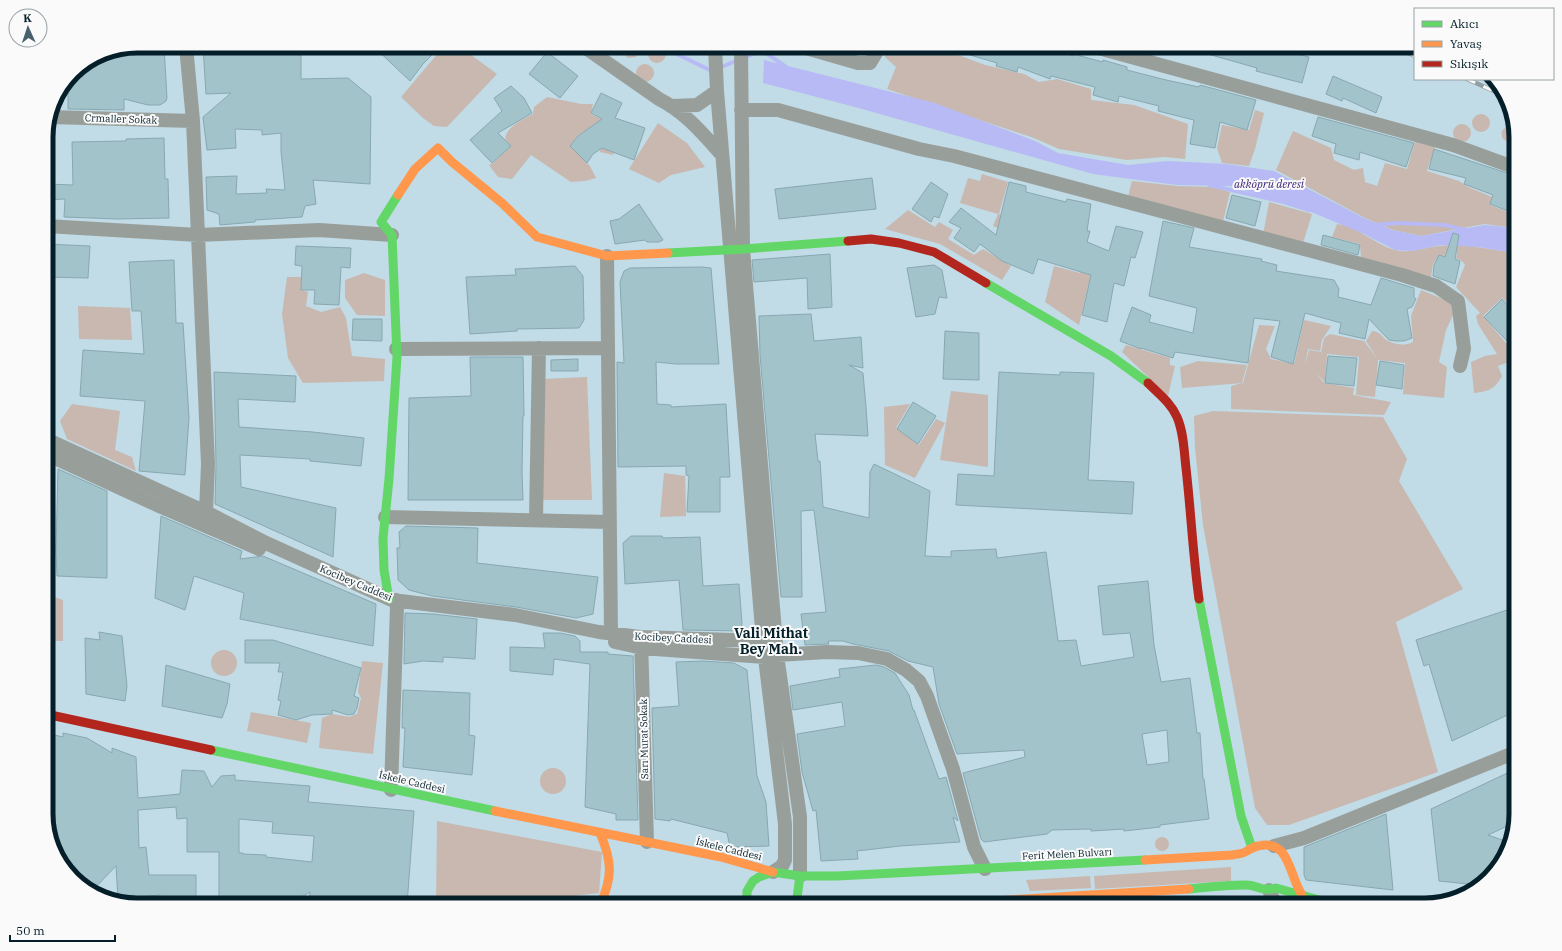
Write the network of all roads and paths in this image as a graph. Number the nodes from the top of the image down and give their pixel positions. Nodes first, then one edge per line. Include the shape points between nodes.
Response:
1 (187, 53) edge
2 (593, 53) edge
3 (715, 53) edge
4 (742, 53) edge
5 (823, 53) edge
6 (876, 53) edge
7 (1117, 53) edge
8 (717, 91) junction
9 (672, 106) junction
10 (741, 110) junction
11 (56, 117) edge
12 (193, 121) junction
13 (722, 155) junction
14 (1509, 165) edge
15 (53, 226) edge
16 (198, 235) junction
17 (392, 235) junction
18 (737, 249) junction
19 (607, 256) junction
20 (539, 348) junction
21 (608, 348) junction
22 (396, 349) junction
23 (1460, 366) dead end
24 (53, 442) edge
25 (53, 457) edge
26 (206, 512) junction
27 (385, 517) junction
28 (536, 520) junction
29 (610, 522) junction
30 (393, 603) junction
31 (611, 634) junction
32 (763, 641) junction
33 (641, 642) junction
34 (771, 656) junction
35 (53, 716) edge
36 (1509, 755) edge
37 (387, 788) junction
38 (600, 833) junction
39 (1304, 838) junction
40 (647, 842) junction
41 (1274, 846) junction
42 (1249, 850) junction
43 (1289, 867) junction
44 (985, 869) junction
45 (773, 872) junction
46 (800, 876) junction
47 (1248, 885) junction
48 (1272, 889) junction
49 (1302, 896) junction
50 (604, 898) edge
51 (748, 898) edge
52 (797, 898) edge
53 (1039, 898) edge
54 (1274, 898) edge
55 (1310, 898) edge

1 - 12 street
2 - 9 street
3 - 8 street
4 - 10 street
5 - 6 street via 858,63 870,63
7 - 14 street via 1454,145
8 - 9 street via 697,105
8 - 13 street
9 - 13 street via 699,129
10 - 18 street
10 - 23 street via 778,110 1436,286 1458,301 1464,349
11 - 12 street, Crmaller Sokak
12 - 16 street
13 - 18 street
15 - 16 street
16 - 17 street via 319,230
16 - 26 street via 208,464
17 - 19 main road via 382,222 415,169 438,148 537,237
17 - 22 main road
18 - 19 main road
18 - 32 street
18 - 34 street
18 - 42 main road via 871,239 934,252 1111,356 1146,381 1168,404 1177,417 1182,435 1195,571 1203,622
19 - 21 street
20 - 21 street
20 - 22 street
20 - 28 street
21 - 29 street
22 - 27 main road
24 - 26 street, Kocibey Caddesi
25 - 30 street, Kocibey Caddesi via 157,505
26 - 30 street, Kocibey Caddesi
27 - 28 street
27 - 30 main road via 384,570
28 - 29 street
29 - 31 street
30 - 31 street, Kocibey Caddesi via 516,615
30 - 33 street, Kocibey Caddesi
30 - 37 street
31 - 33 street, Kocibey Caddesi
32 - 33 street, Kocibey Caddesi
32 - 34 street
33 - 34 street, Kocibey Caddesi
33 - 40 street, Sarı Murat Sokak
34 - 44 street, Kocibey Caddesi via 827,652 858,653 887,659 919,681 927,696 953,770 974,847
34 - 45 street via 785,831 785,860 782,866
34 - 46 street via 800,817
35 - 37 main road, İskele Caddesi
36 - 39 street
37 - 38 main road, İskele Caddesi
38 - 40 main road, İskele Caddesi
38 - 50 main road via 610,860 610,878
39 - 41 street
39 - 43 street via 1293,853
40 - 45 main road, İskele Caddesi via 721,857
41 - 42 main road, Ferit Melen Bulvarı via 1263,844
41 - 43 main road via 1283,852
42 - 44 main road, Ferit Melen Bulvarı via 1218,856
42 - 47 main road via 1242,869
43 - 48 main road via 1285,879
43 - 49 main road via 1294,884
44 - 46 main road, Ferit Melen Bulvarı
45 - 46 main road, İskele Caddesi
45 - 51 main road via 753,881
46 - 52 main road
47 - 48 main road via 1258,889
47 - 53 main road
48 - 49 main road
48 - 54 street
49 - 55 main road

